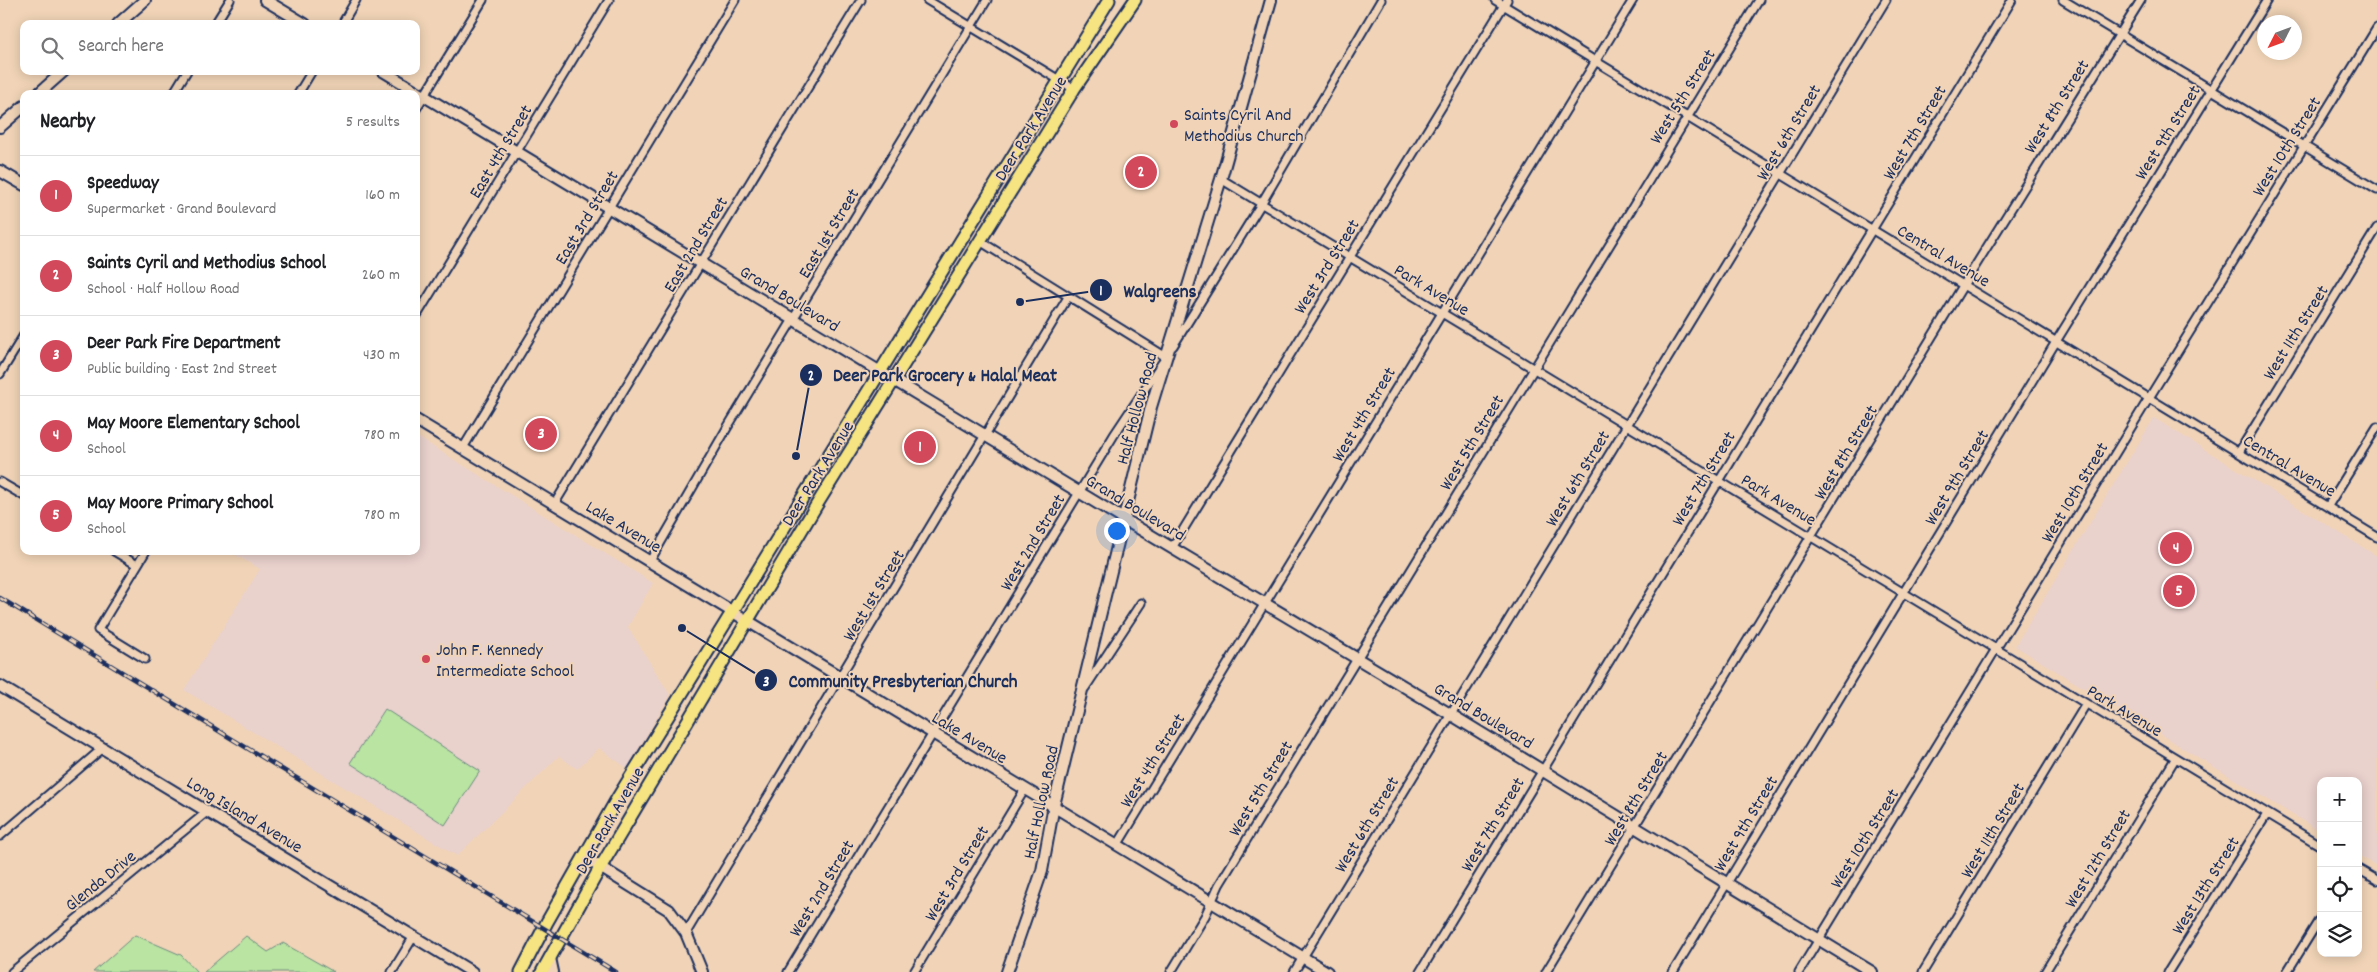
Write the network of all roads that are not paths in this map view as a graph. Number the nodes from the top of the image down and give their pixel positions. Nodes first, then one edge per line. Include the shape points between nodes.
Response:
1 (144, 0) edge
2 (230, 0) edge
3 (265, 0) edge
4 (356, 0) edge
5 (483, 0) edge
6 (609, 0) edge
7 (734, 0) edge
8 (861, 0) edge
9 (927, 0) edge
10 (987, 0) edge
11 (1109, 0) edge
12 (1135, 0) edge
13 (1271, 0) edge
14 (1381, 0) edge
15 (1495, 0) edge
16 (1633, 0) edge
17 (1759, 0) edge
18 (1886, 0) edge
19 (2012, 0) edge
20 (2063, 0) edge
21 (2141, 0) edge
22 (2267, 0) edge
23 (1505, 2) edge
24 (122, 20) edge
25 (218, 20) edge
26 (298, 20) edge
27 (344, 20) edge
28 (971, 27) junction
29 (2377, 28) edge
30 (2119, 34) junction
31 (1597, 60) junction
32 (59, 75) edge
33 (184, 75) edge
34 (310, 75) edge
35 (390, 75) edge
36 (1059, 79) junction
37 (1074, 89) junction
38 (43, 90) edge
39 (175, 90) edge
40 (300, 90) edge
41 (414, 90) edge
42 (2211, 91) junction
43 (420, 94) edge
44 (424, 96) junction
45 (420, 102) edge
46 (20, 110) edge
47 (1688, 116) junction
48 (0, 127) edge
49 (2303, 147) junction
50 (517, 151) junction
51 (0, 170) edge
52 (1781, 173) junction
53 (1221, 179) junction
54 (20, 182) edge
55 (2377, 190) edge
56 (1261, 204) junction
57 (610, 207) junction
58 (2377, 228) edge
59 (1872, 229) junction
60 (980, 241) junction
61 (1350, 257) junction
62 (700, 263) junction
63 (1964, 284) junction
64 (1068, 297) junction
65 (420, 310) edge
66 (1443, 313) junction
67 (793, 320) junction
68 (2057, 340) junction
69 (20, 342) edge
70 (1166, 357) junction
71 (1534, 368) junction
72 (881, 372) junction
73 (0, 374) edge
74 (895, 381) junction
75 (2149, 398) junction
76 (420, 422) edge
77 (1627, 424) junction
78 (2377, 426) edge
79 (986, 436) junction
80 (463, 448) junction
81 (2240, 452) junction
82 (1718, 481) junction
83 (0, 482) edge
84 (1079, 492) junction
85 (20, 494) edge
86 (555, 503) junction
87 (2328, 506) junction
88 (1124, 520) junction
89 (1812, 536) junction
90 (2377, 536) edge
91 (1172, 548) junction
92 (121, 555) edge
93 (143, 555) edge
94 (650, 561) junction
95 (137, 565) junction
96 (1903, 593) junction
97 (1141, 603) dead end
98 (1266, 603) junction
99 (731, 611) junction
100 (747, 621) junction
101 (1996, 650) junction
102 (1357, 658) junction
103 (145, 659) dead end
104 (840, 679) junction
105 (0, 686) edge
106 (1083, 690) junction
107 (2086, 704) junction
108 (1450, 714) junction
109 (932, 734) junction
110 (103, 748) junction
111 (2175, 759) junction
112 (1542, 770) junction
113 (1025, 789) junction
114 (1054, 805) junction
115 (208, 811) junction
116 (2267, 814) junction
117 (1635, 826) junction
118 (0, 836) edge
119 (1118, 844) junction
120 (2317, 844) edge
121 (584, 857) junction
122 (600, 868) junction
123 (2362, 871) edge
124 (2377, 880) edge
125 (1727, 882) junction
126 (1212, 901) junction
127 (2317, 923) edge
128 (686, 933) junction
129 (414, 936) junction
130 (1819, 940) junction
131 (550, 958) junction
132 (1303, 958) junction
133 (12, 972) edge
134 (392, 972) edge
135 (472, 972) edge
136 (521, 972) edge
137 (542, 972) edge
138 (553, 972) edge
139 (702, 972) edge
140 (788, 972) edge
141 (914, 972) edge
142 (1007, 972) edge
143 (1171, 972) edge
144 (1294, 972) edge
145 (1327, 972) edge
146 (1420, 972) edge
147 (1546, 972) edge
148 (1673, 972) edge
149 (1799, 972) edge
150 (1872, 972) edge
151 (1923, 972) edge
152 (2045, 972) edge
153 (2168, 972) edge
154 (2287, 972) edge

1 - 24 street
2 - 25 street
3 - 26 street
4 - 27 street
5 - 44 street
6 - 50 street, East 4th Street
7 - 57 street, East 3rd Street
8 - 62 street, East 2nd Street
9 - 28 street
10 - 28 street, East 1st Street
11 - 36 main road, Deer Park Avenue
12 - 37 main road, Deer Park Avenue
13 - 53 street, Half Hollow Road
14 - 56 street, West 2nd Street
15 - 23 street, Central Avenue
16 - 31 street, West 4th Street
17 - 47 street, West 5th Street
18 - 52 street, West 6th Street
19 - 59 street, West 7th Street
20 - 30 street
21 - 30 street, West 8th Street
22 - 42 street, West 9th Street
23 - 31 street, Central Avenue
23 - 61 street, West 3rd Street
28 - 36 street
28 - 67 street, East 1st Street
29 - 49 street, West 10th Street
30 - 42 street
30 - 63 street, West 8th Street
31 - 47 street, Central Avenue
31 - 66 street, West 4th Street
32 - 38 street
33 - 39 street
34 - 40 street
35 - 41 street, Grand Boulevard
36 - 37 street
36 - 72 main road, Deer Park Avenue
37 - 60 main road, Deer Park Avenue
42 - 49 street
42 - 68 street, West 9th Street
43 - 44 street, Grand Boulevard
44 - 45 street
44 - 50 street, Grand Boulevard
46 - 48 street
47 - 52 street, Central Avenue
47 - 71 street, West 5th Street
49 - 55 street
49 - 75 street, West 10th Street
50 - 57 street, Grand Boulevard
50 - 65 street, East 4th Street
51 - 54 street
52 - 59 street, Central Avenue
52 - 77 street, West 6th Street
53 - 56 street, Park Avenue
53 - 70 street, Half Hollow Road
56 - 61 street, Park Avenue
56 - 70 street, West 2nd Street
57 - 62 street, Grand Boulevard
57 - 80 street, East 3rd Street
58 - 81 street, West 11th Street
59 - 63 street, Central Avenue
59 - 82 street, West 7th Street
60 - 64 street
60 - 74 main road, Deer Park Avenue
61 - 66 street, Park Avenue
61 - 91 street, West 3rd Street
62 - 67 street, Grand Boulevard
62 - 86 street, East 2nd Street
63 - 68 street, Central Avenue
63 - 89 street, West 8th Street
64 - 70 street
64 - 79 street, West 1st Street
66 - 71 street, Park Avenue
66 - 98 street, West 4th Street
67 - 72 street, Grand Boulevard
67 - 94 street, East 1st Street
68 - 75 street, Central Avenue
68 - 96 street, West 9th Street
69 - 73 street
70 - 84 street, West 2nd Street
70 - 88 street, Half Hollow Road
71 - 77 street, Park Avenue
71 - 102 street, West 5th Street
72 - 74 street, Grand Boulevard
72 - 99 main road, Deer Park Avenue
74 - 79 street, Grand Boulevard
74 - 100 main road, Deer Park Avenue
75 - 81 street, Central Avenue
75 - 101 street, West 10th Street
76 - 80 street, Lake Avenue
77 - 82 street, Park Avenue
77 - 108 street, West 6th Street
78 - 87 street
79 - 84 street, Grand Boulevard
79 - 104 street, West 1st Street
80 - 86 street, Lake Avenue
81 - 87 street, Central Avenue
82 - 89 street, Park Avenue
82 - 112 street, West 7th Street
83 - 85 street
84 - 88 street, Grand Boulevard
84 - 109 street, West 2nd Street
86 - 94 street, Lake Avenue
87 - 90 street, Central Avenue
88 - 91 street, Grand Boulevard
88 - 106 street, Half Hollow Road
89 - 96 street, Park Avenue
89 - 117 street, West 8th Street
91 - 98 street, Grand Boulevard
92 - 95 street
93 - 95 street
94 - 99 street, Lake Avenue
95 - 103 street via 98,630
96 - 101 street, Park Avenue
96 - 125 street, West 9th Street
97 - 106 street
98 - 102 street, Grand Boulevard
98 - 119 street, West 4th Street
99 - 100 street, Lake Avenue
99 - 121 main road, Deer Park Avenue
100 - 104 street, Lake Avenue
100 - 122 main road, Deer Park Avenue
101 - 107 street, Park Avenue
101 - 130 street, West 10th Street
102 - 108 street, Grand Boulevard
102 - 126 street, West 5th Street
104 - 109 street, Lake Avenue
104 - 128 street, West 1st Street
105 - 110 street, Long Island Avenue
106 - 114 street, Half Hollow Road
107 - 111 street, Park Avenue
107 - 151 street, West 11th Street
108 - 112 street, Grand Boulevard
108 - 132 street, West 6th Street
109 - 113 street, Lake Avenue
109 - 140 street, West 2nd Street
110 - 115 street, Long Island Avenue
110 - 118 street
111 - 116 street, Park Avenue
111 - 152 street, West 12th Street
112 - 117 street, Grand Boulevard
112 - 146 street, West 7th Street
113 - 114 street, Lake Avenue
113 - 141 street, West 3rd Street
114 - 119 street, Lake Avenue
114 - 142 street, Half Hollow Road via 1042,870
115 - 129 street, Long Island Avenue
115 - 133 street, Glenda Drive
116 - 120 street, Park Avenue
116 - 153 street, West 13th Street
117 - 125 street, Grand Boulevard
117 - 147 street, West 8th Street
119 - 126 street, Lake Avenue
121 - 122 street
121 - 136 main road, Deer Park Avenue
122 - 128 street via 669,910
122 - 131 main road, Deer Park Avenue
123 - 124 street
125 - 130 street, Grand Boulevard
125 - 148 street, West 9th Street
126 - 132 street, Lake Avenue
126 - 143 street, West 5th Street
127 - 154 street
128 - 139 street
129 - 134 street
129 - 135 street, Long Island Avenue
130 - 149 street, West 10th Street
130 - 150 street, Grand Boulevard
131 - 137 main road, Deer Park Avenue
131 - 138 street
132 - 144 street, West 6th Street
132 - 145 street, Lake Avenue

